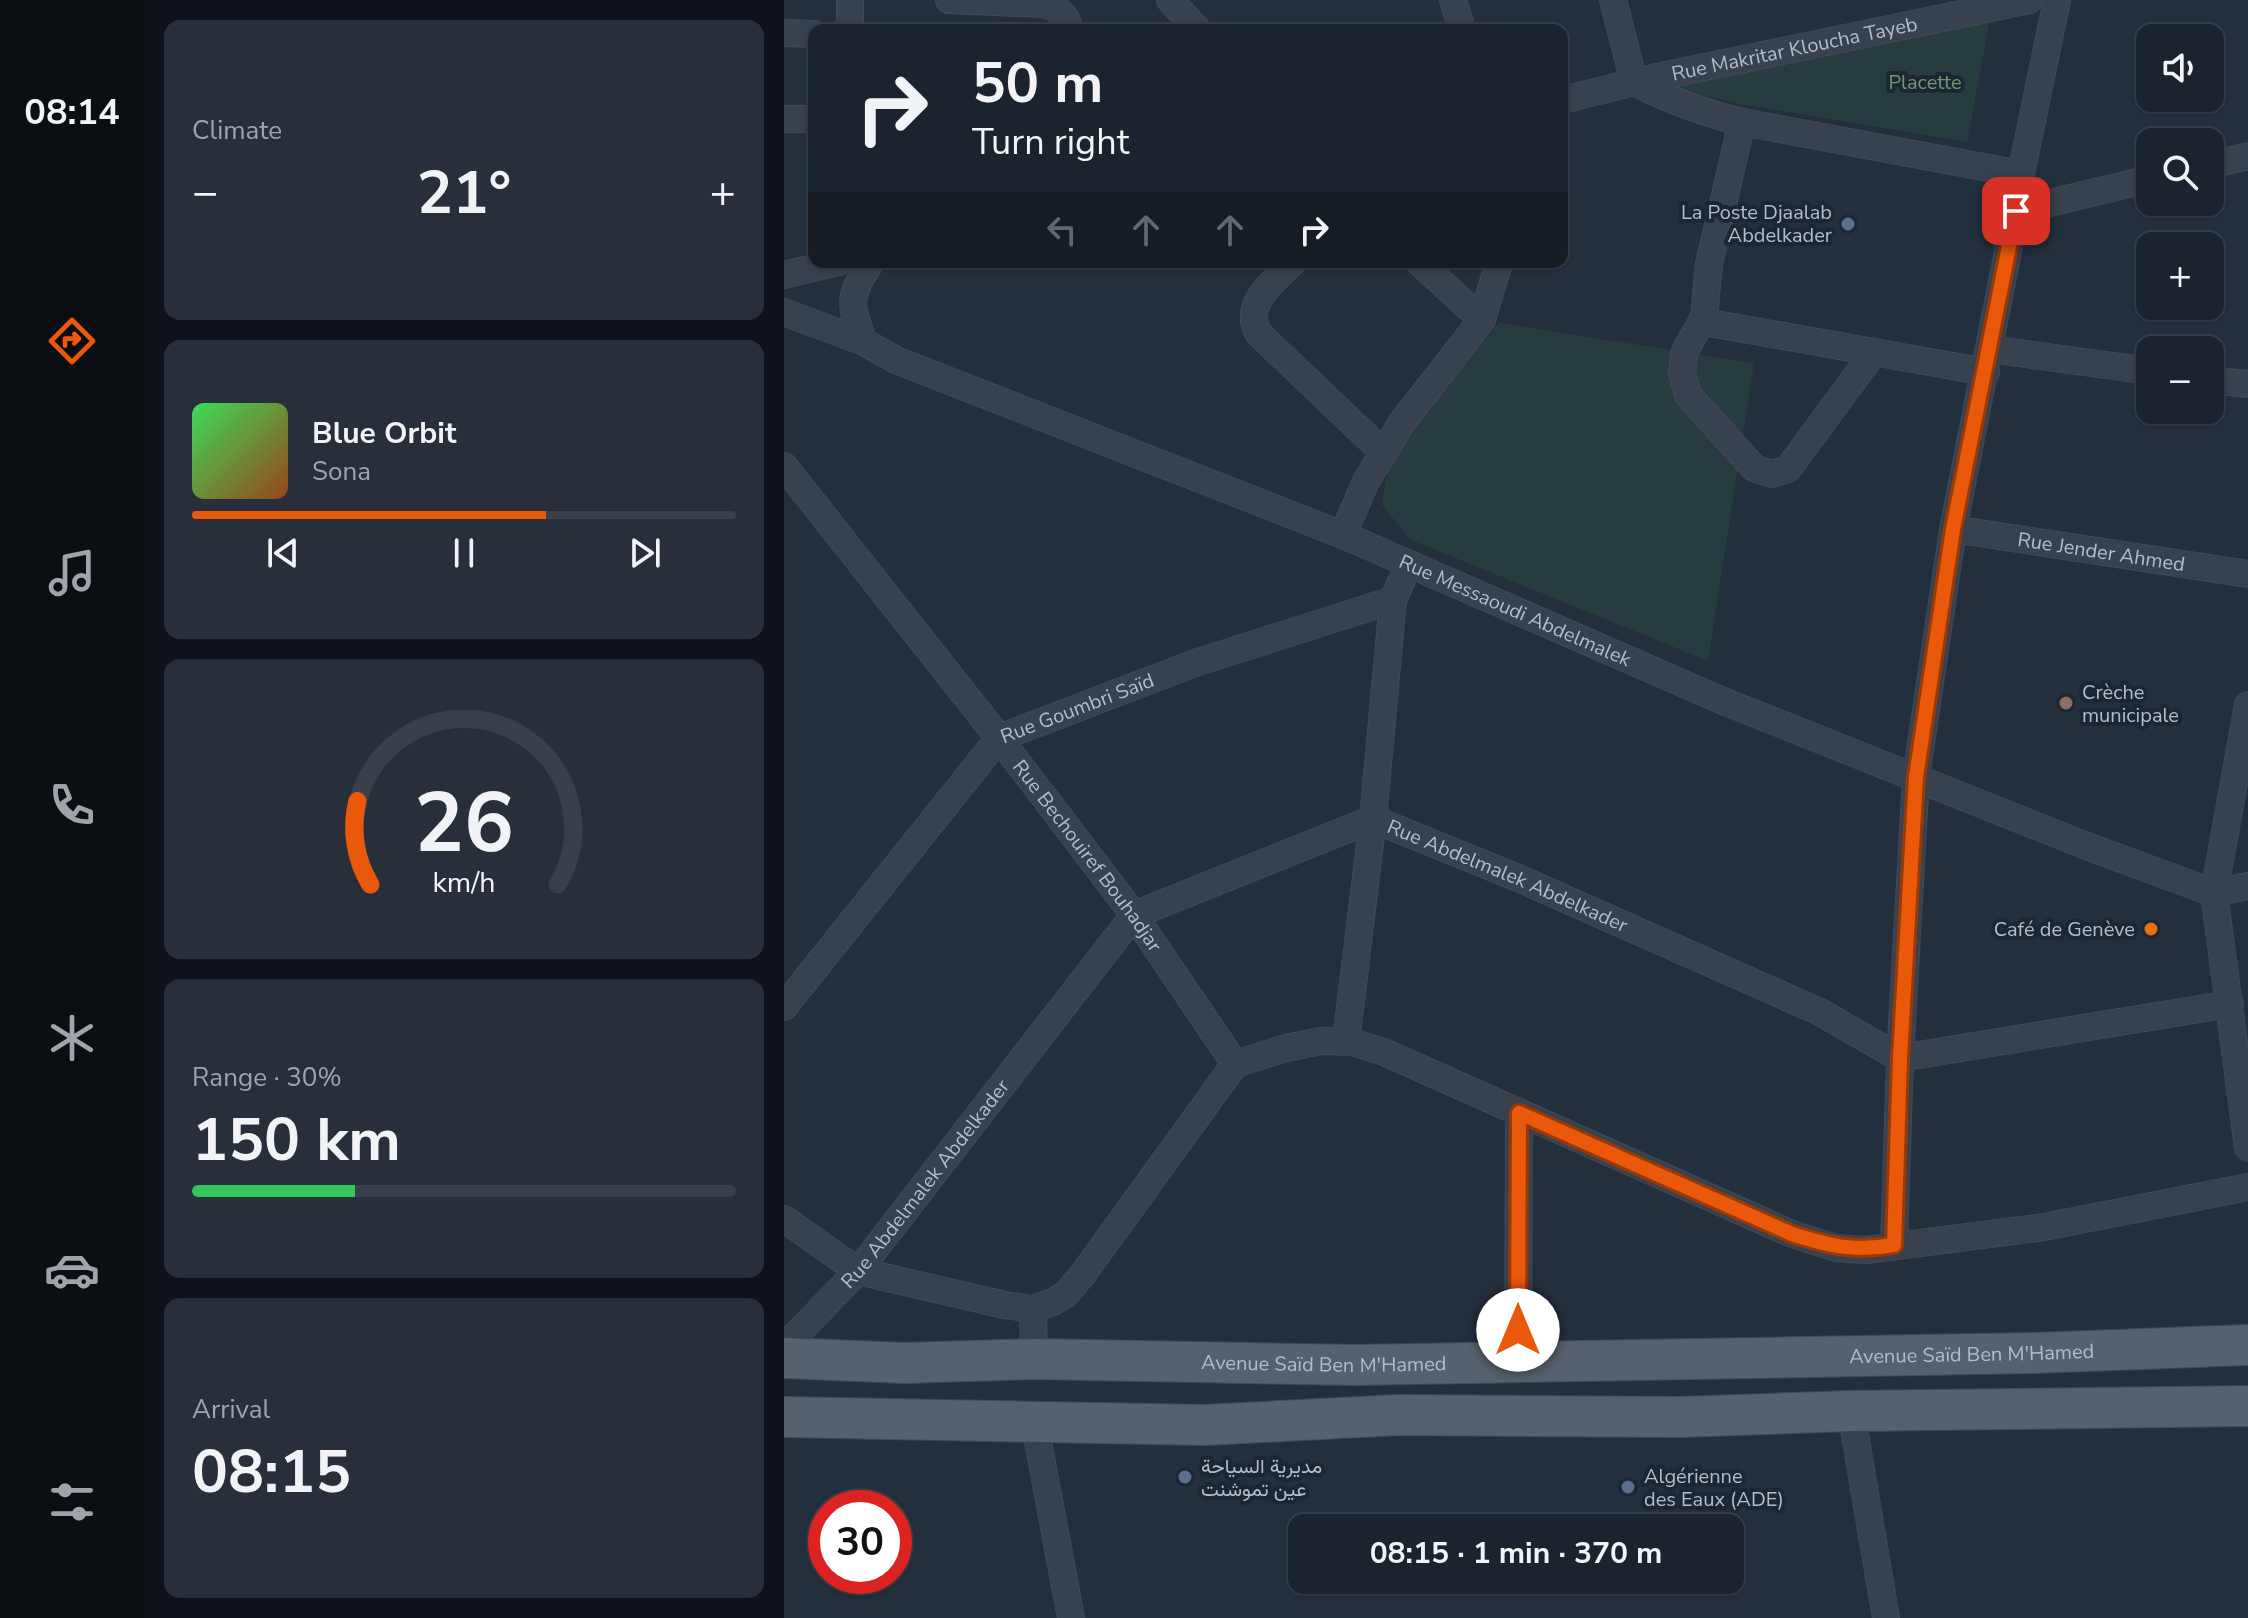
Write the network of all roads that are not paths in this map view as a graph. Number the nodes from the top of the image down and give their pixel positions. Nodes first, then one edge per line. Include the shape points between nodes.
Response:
1 (850, 0) edge
2 (949, 0) edge
3 (1170, 0) edge
4 (1453, 0) edge
5 (1613, 0) edge
6 (2029, 0) edge
7 (2057, 0) edge
8 (850, 24) edge
9 (1068, 24) edge
10 (1192, 24) edge
11 (1460, 24) edge
12 (784, 33) edge
13 (808, 34) edge
14 (1634, 82) junction
15 (1568, 98) edge
16 (784, 119) edge
17 (808, 119) edge
18 (1742, 122) junction
19 (2248, 156) edge
20 (2224, 162) edge
21 (2021, 174) junction
22 (2136, 182) edge
23 (2016, 211) junction
24 (814, 268) edge
25 (867, 268) edge
26 (1287, 268) edge
27 (1426, 268) edge
28 (1497, 268) edge
29 (784, 275) edge
30 (784, 312) edge
31 (1704, 317) junction
32 (1482, 320) junction
33 (864, 342) junction
34 (1874, 352) junction
35 (1987, 361) junction
36 (2136, 370) edge
37 (2224, 381) edge
38 (2248, 384) edge
39 (1384, 453) junction
40 (784, 466) edge
41 (1953, 529) junction
42 (1343, 535) junction
43 (1409, 564) junction
44 (2248, 574) edge
45 (1393, 600) junction
46 (2248, 705) edge
47 (999, 738) junction
48 (1916, 777) junction
49 (1373, 819) junction
50 (2248, 886) edge
51 (2214, 893) junction
52 (1134, 915) junction
53 (2230, 1004) junction
54 (784, 1007) edge
55 (1346, 1041) junction
56 (1900, 1058) junction
57 (1235, 1064) junction
58 (1519, 1113) junction
59 (2248, 1148) edge
60 (2248, 1187) edge
61 (784, 1219) edge
62 (1894, 1245) junction
63 (858, 1271) junction
64 (1033, 1309) junction
65 (2248, 1345) edge
66 (784, 1347) edge
67 (784, 1358) edge
68 (1034, 1359) junction
69 (1518, 1361) junction
70 (2248, 1406) edge
71 (1851, 1411) junction
72 (784, 1417) edge
73 (1034, 1420) junction
74 (1071, 1618) edge
75 (1886, 1618) edge

1 - 8 street
2 - 9 street via 1043,4 1057,8
3 - 10 street
4 - 11 street
5 - 14 street
6 - 14 street, Rue Makritar Kloucha Tayeb
7 - 21 street
12 - 13 street
14 - 15 street, Rue Makritar Kloucha Tayeb
14 - 18 street via 1683,105
16 - 17 street
18 - 21 street
18 - 31 street via 1709,264
19 - 20 street
21 - 23 street
22 - 23 street
23 - 35 street
24 - 29 street
25 - 33 street via 855,286 852,313
26 - 39 street via 1259,300 1254,326
27 - 32 street
28 - 32 street
30 - 33 street, Rue Messaoudi Abdelmalek
31 - 34 street via 1710,323
31 - 34 street via 1685,351 1682,372 1688,395 1754,468 1772,474 1788,469
32 - 39 street
33 - 42 street, Rue Messaoudi Abdelmalek via 896,360
34 - 35 street
35 - 36 street
35 - 41 street
37 - 38 street
39 - 42 street
40 - 47 street, Rue Bechouiref Bouhadjar
41 - 44 street, Rue Jender Ahmed
41 - 48 street
42 - 43 street, Rue Messaoudi Abdelmalek
43 - 45 street
43 - 48 street, Rue Messaoudi Abdelmalek via 1723,701
45 - 47 street, Rue Goumbri Saïd via 1195,663
45 - 49 street
46 - 51 street
47 - 52 street, Rue Bechouiref Bouhadjar
47 - 54 street, Rue Goumbri Saïd
48 - 51 street, Rue Messaoudi Abdelmalek
48 - 56 street
49 - 52 street, Rue Abdelmalek Abdelkader
49 - 55 street
49 - 56 street, Rue Abdelmalek Abdelkader via 1820,1012
50 - 51 street
51 - 53 street
52 - 57 street, Rue Bechouiref Bouhadjar
52 - 63 street, Rue Abdelmalek Abdelkader
53 - 56 street
53 - 59 street
55 - 57 street via 1286,1048
55 - 58 street via 1384,1052
56 - 62 street
57 - 64 street via 1083,1274 1066,1294
58 - 62 street via 1792,1234 1836,1248
58 - 69 street
60 - 62 street via 2044,1227
61 - 63 street
63 - 64 street
63 - 66 street, Rue Abdelmalek Abdelkader
64 - 68 street
65 - 69 main road, Avenue Saïd Ben M'Hamed
67 - 68 main road, Avenue Saïd Ben M'Hamed via 905,1363
68 - 69 main road, Avenue Saïd Ben M'Hamed via 1355,1365
70 - 71 main road
71 - 73 main road via 1681,1417 1399,1415 1205,1425
71 - 75 street
72 - 73 main road
73 - 74 street

